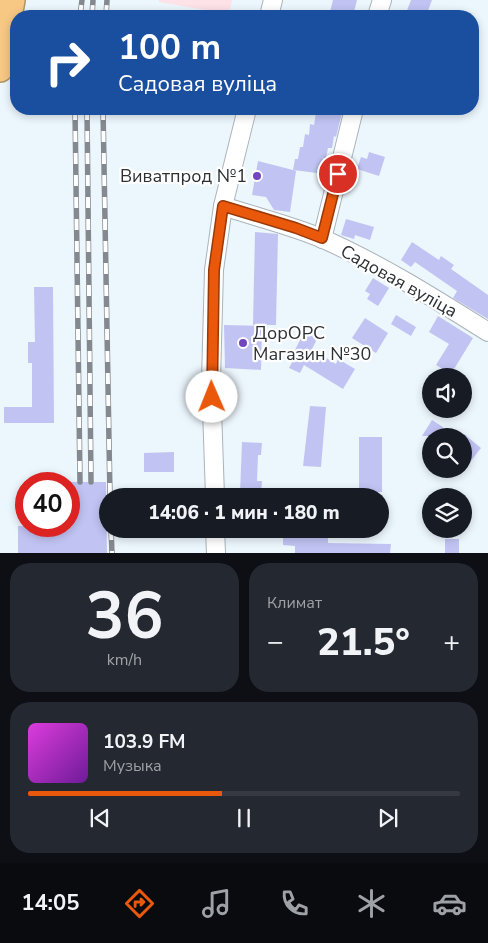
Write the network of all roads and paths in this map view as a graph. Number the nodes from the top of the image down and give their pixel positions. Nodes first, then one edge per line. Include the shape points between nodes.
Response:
1 (10, 12) edge
2 (0, 69) edge
3 (246, 115) edge
4 (353, 115) edge
5 (223, 206) junction
6 (322, 238) junction
7 (488, 332) edge
8 (215, 488) edge
9 (215, 538) edge
10 (216, 553) edge

1 - 2 highway
3 - 5 street
4 - 6 street
5 - 6 street, Садовая вуліца
5 - 8 street via 214,270 212,316
6 - 7 street, Садовая вуліца via 415,286
9 - 10 street

